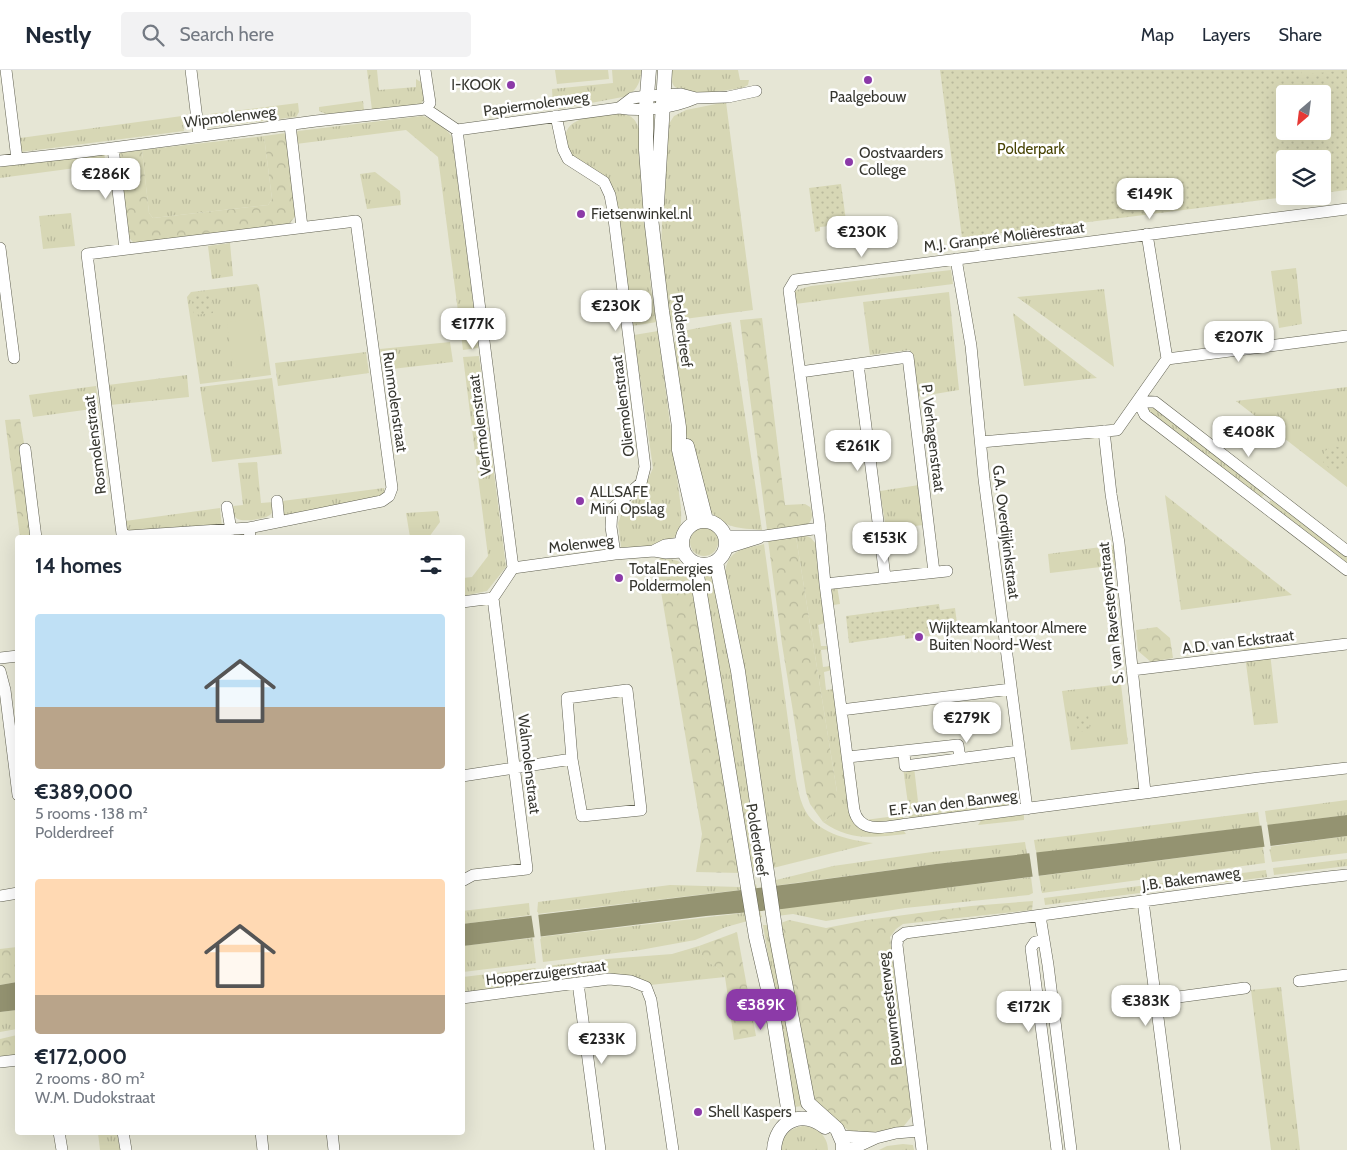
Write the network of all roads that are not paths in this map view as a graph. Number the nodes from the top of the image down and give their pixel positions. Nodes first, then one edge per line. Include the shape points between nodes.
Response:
1 (6, 70) edge
2 (190, 70) edge
3 (425, 70) edge
4 (650, 70) edge
5 (665, 70) edge
6 (756, 91) dead end
7 (664, 101) junction
8 (647, 102) junction
9 (426, 109) junction
10 (556, 116) junction
11 (290, 125) junction
12 (458, 130) junction
13 (199, 136) junction
14 (112, 148) junction
15 (18, 159) junction
16 (0, 161) edge
17 (1347, 209) edge
18 (302, 226) junction
19 (1148, 234) junction
20 (654, 239) junction
21 (195, 240) joint
22 (0, 248) edge
23 (125, 249) junction
24 (956, 259) junction
25 (789, 290) joint
26 (1347, 336) edge
27 (14, 358) dead end
28 (1167, 358) junction
29 (858, 364) junction
30 (800, 372) junction
31 (1138, 402) junction
32 (1104, 431) junction
33 (980, 442) junction
34 (25, 449) dead end
35 (1272, 493) junction
36 (277, 502) dead end
37 (1263, 506) junction
38 (226, 507) dead end
39 (279, 520) junction
40 (701, 521) junction
41 (820, 528) junction
42 (231, 530) junction
43 (249, 532) edge
44 (36, 535) edge
45 (125, 535) edge
46 (145, 535) edge
47 (726, 542) junction
48 (683, 548) junction
49 (1347, 551) edge
50 (615, 554) junction
51 (716, 562) junction
52 (694, 563) junction
53 (512, 568) junction
54 (1347, 570) edge
55 (947, 571) dead end
56 (934, 572) junction
57 (884, 577) junction
58 (826, 584) junction
59 (493, 598) junction
60 (465, 602) edge
61 (1347, 644) edge
62 (15, 656) edge
63 (0, 658) edge
64 (1132, 670) junction
65 (0, 671) edge
66 (1011, 689) junction
67 (841, 710) junction
68 (942, 746) junction
69 (925, 748) junction
70 (904, 751) junction
71 (1019, 751) junction
72 (848, 757) junction
73 (960, 758) junction
74 (572, 760) junction
75 (943, 760) junction
76 (926, 763) junction
77 (515, 768) junction
78 (1347, 768) edge
79 (15, 772) edge
80 (465, 776) edge
81 (1145, 792) junction
82 (1027, 809) junction
83 (1347, 875) edge
84 (465, 879) edge
85 (15, 894) edge
86 (0, 896) edge
87 (1143, 900) junction
88 (1040, 916) junction
89 (1044, 940) junction
90 (1347, 975) edge
91 (1299, 981) dead end
92 (578, 983) junction
93 (1245, 988) dead end
94 (465, 998) edge
95 (1156, 1000) junction
96 (15, 1060) edge
97 (0, 1062) edge
98 (788, 1122) junction
99 (919, 1131) junction
100 (60, 1135) edge
101 (124, 1135) edge
102 (260, 1135) edge
103 (332, 1135) edge
104 (839, 1145) edge
105 (62, 1150) edge
106 (126, 1150) edge
107 (263, 1150) edge
108 (334, 1150) edge
109 (600, 1150) edge
110 (673, 1150) edge
111 (773, 1150) edge
112 (922, 1150) edge
113 (1058, 1150) edge
114 (1071, 1150) edge
115 (1174, 1150) edge

1 - 15 street
2 - 13 street
3 - 9 street via 430,103
4 - 8 main road, Polderdreef
5 - 7 main road, Polderdreef
6 - 7 street, Papiermolenweg via 737,96 696,98 681,94
7 - 8 street, Papiermolenweg
7 - 20 main road, Polderdreef
8 - 10 street, Papiermolenweg via 632,98 619,108
8 - 20 main road, Polderdreef via 646,150
9 - 11 street, Wipmolenweg
9 - 12 street
10 - 12 street, Papiermolenweg
10 - 50 street, Oliemolenstraat via 565,154 604,182 615,221 645,467 641,483 612,510
11 - 13 street, Wipmolenweg
11 - 18 street
12 - 53 street, Verfmolenstraat
13 - 14 street, Wipmolenweg
14 - 15 street, Wipmolenweg
14 - 23 street
15 - 16 street, Wipmolenweg
17 - 19 street, M.J. Granpré Molièrestraat
18 - 21 street, Runmolenstraat
18 - 39 street, Runmolenstraat via 356,221 392,488 382,502
19 - 24 street, M.J. Granpré Molièrestraat
19 - 28 street
20 - 40 main road, Polderdreef via 679,428 688,450
21 - 23 street, Rosmolenstraat
22 - 27 street
23 - 45 street, Rosmolenstraat via 87,254 122,534
24 - 25 street, M.J. Granpré Molièrestraat via 795,280
24 - 33 street, G.A. Overdijkinkstraat via 971,346
25 - 30 street, E.F. van den Banweg
26 - 28 street
28 - 31 street
29 - 30 street, P. Verhagenstraat
29 - 56 street, P. Verhagenstraat via 908,357
29 - 57 street
30 - 41 street, E.F. van den Banweg
31 - 32 street via 1117,430
31 - 35 street via 1154,402
31 - 37 street via 1145,415
32 - 33 street
32 - 64 street, S. van Ravesteynstraat
33 - 66 street, G.A. Overdijkinkstraat
34 - 44 street
35 - 37 street
35 - 49 street
36 - 39 street
37 - 54 street
38 - 42 street
39 - 43 street, Runmolenstraat
40 - 47 main road via 715,523 722,528
40 - 48 main road via 685,531
41 - 47 street
41 - 58 street, E.F. van den Banweg
42 - 43 street, Rosmolenstraat
42 - 46 street, Rosmolenstraat
47 - 51 main road via 722,558
48 - 50 street, Molenweg via 666,546 654,551
48 - 52 main road
50 - 53 street, Molenweg
51 - 52 main road via 709,565
51 - 104 main road, Polderdreef via 738,672 776,935 808,1103 832,1124
52 - 98 main road, Polderdreef via 756,937 771,1002
53 - 59 street
55 - 56 street
56 - 57 street
57 - 58 street
58 - 67 street, E.F. van den Banweg
59 - 60 street
59 - 77 street, Walmolenstraat
61 - 64 street, A.D. van Eckstraat
62 - 63 street
64 - 81 street, S. van Ravesteynstraat
65 - 79 street
66 - 67 street
66 - 71 street, G.A. Overdijkinkstraat
67 - 72 street, E.F. van den Banweg
68 - 69 street
68 - 73 street via 958,745
68 - 75 street
69 - 70 street
69 - 76 street
70 - 72 street
70 - 76 street via 905,766
71 - 73 street
71 - 82 street, G.A. Overdijkinkstraat
72 - 82 street, E.F. van den Banweg via 855,815 870,828
73 - 75 street
74 - 74 street via 582,816 641,810 627,690 567,698
74 - 77 street
75 - 76 street
77 - 80 street
77 - 84 street, Walmolenstraat via 527,868 473,875
78 - 81 street, E.F. van den Banweg
81 - 82 street, E.F. van den Banweg
83 - 87 street, J.B. Bakemaweg
85 - 86 street
87 - 88 street, J.B. Bakemaweg
87 - 95 street
88 - 89 street
88 - 99 street, Bouwmeesterweg via 905,933 898,938 896,945
89 - 113 street via 1035,942 1032,948
89 - 114 street
90 - 91 street
92 - 94 street, Hopperzuigerstraat
92 - 109 street
92 - 110 street, Hopperzuigerstraat via 609,979 631,981 646,987 651,1000
93 - 95 street
95 - 115 street
96 - 97 street
98 - 104 main road via 801,1118 814,1120 824,1126
98 - 111 main road via 778,1134
99 - 104 street
99 - 112 street
100 - 105 street
101 - 106 street
102 - 107 street
103 - 108 street

